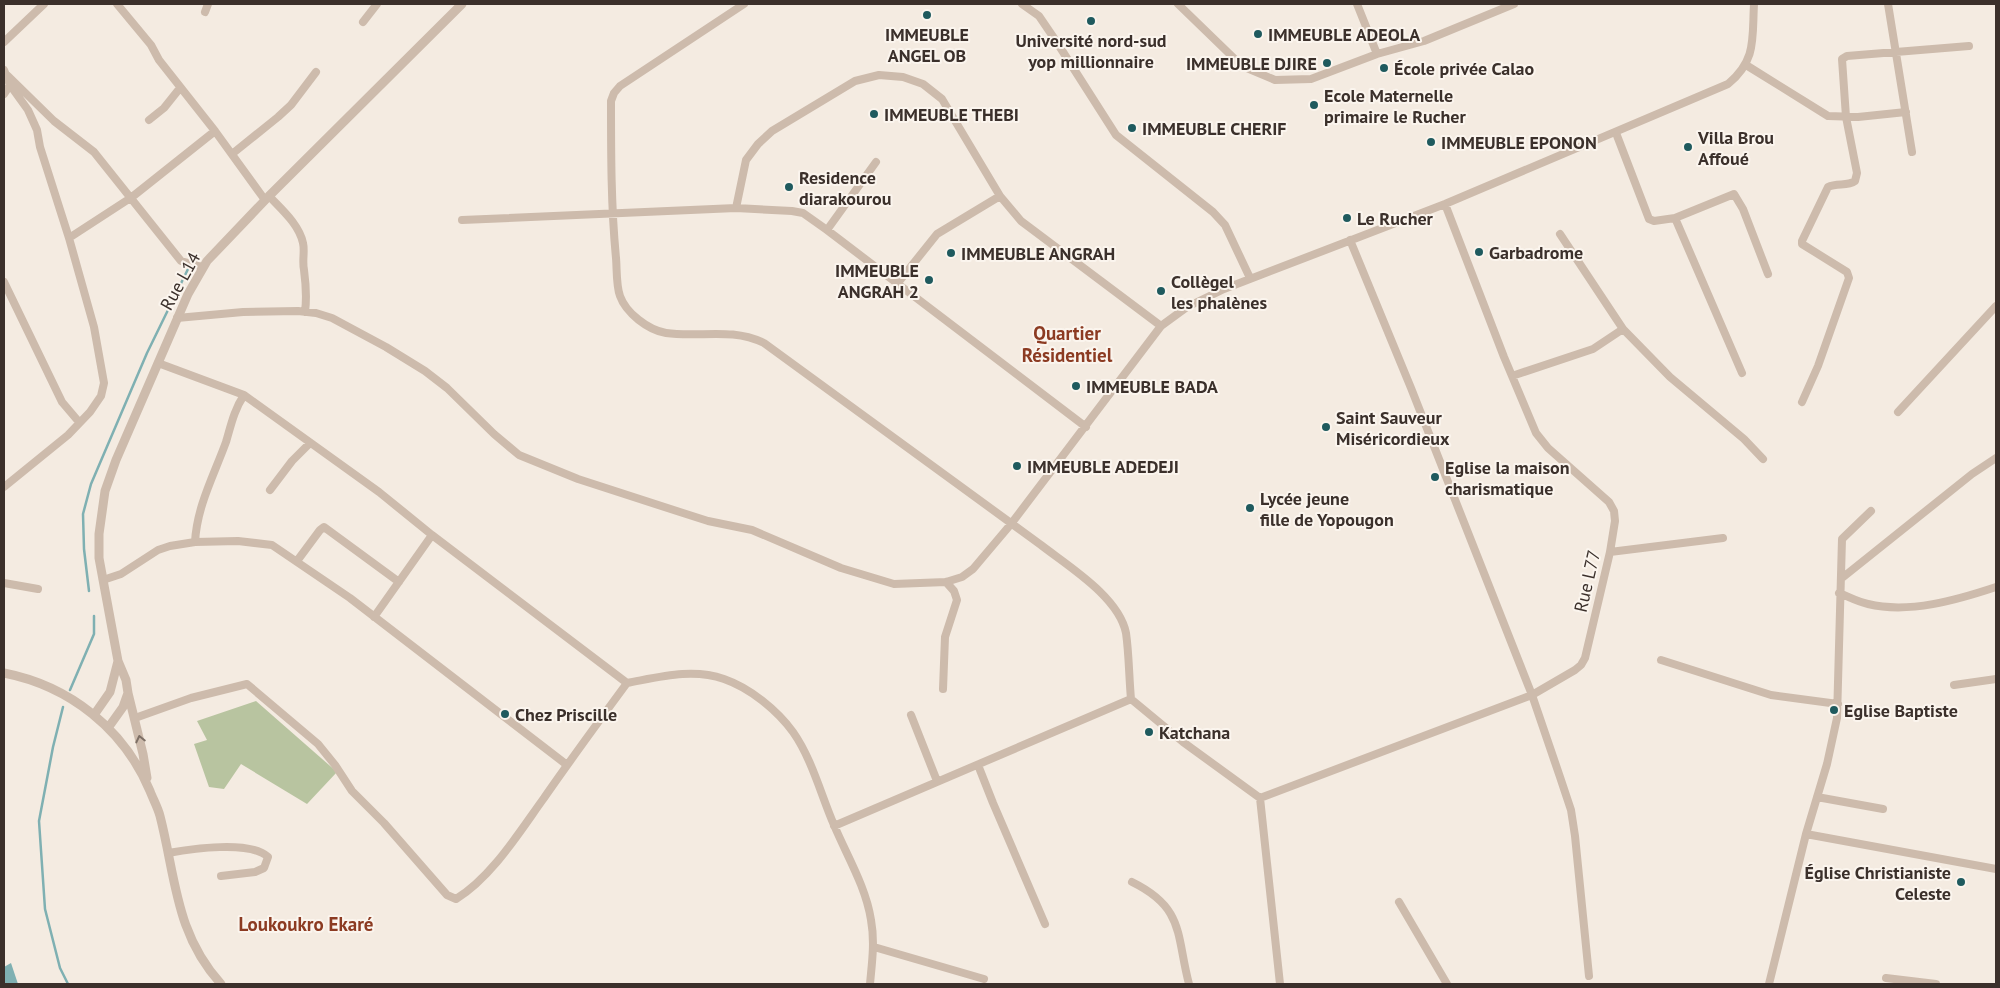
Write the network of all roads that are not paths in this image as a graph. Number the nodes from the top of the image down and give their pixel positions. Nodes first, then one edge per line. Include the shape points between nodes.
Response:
1 (44, 4) edge
2 (117, 4) edge
3 (208, 4) edge
4 (377, 4) edge
5 (462, 4) edge
6 (744, 4) edge
7 (1022, 4) edge
8 (1178, 4) edge
9 (1357, 4) edge
10 (1514, 4) edge
11 (1754, 4) edge
12 (1888, 4) edge
13 (205, 12) dead end
14 (363, 22) dead end
15 (4, 42) edge
16 (1969, 46) dead end
17 (1897, 53) junction
18 (1376, 54) junction
19 (1746, 65) junction
20 (5, 72) edge
21 (316, 72) dead end
22 (10, 85) junction
23 (180, 88) junction
24 (4, 94) edge
25 (1906, 112) junction
26 (1846, 117) junction
27 (149, 120) dead end
28 (215, 131) junction
29 (1616, 133) junction
30 (1912, 152) dead end
31 (232, 154) junction
32 (876, 162) dead end
33 (1000, 196) junction
34 (132, 197) junction
35 (267, 198) junction
36 (1445, 204) junction
37 (736, 208) junction
38 (612, 214) junction
39 (1675, 218) junction
40 (462, 220) dead end
41 (827, 230) junction
42 (1560, 234) dead end
43 (69, 238) junction
44 (1350, 240) junction
45 (203, 267) junction
46 (1768, 274) dead end
47 (1250, 278) junction
48 (4, 282) edge
49 (897, 284) junction
50 (1996, 306) edge
51 (305, 312) junction
52 (177, 318) junction
53 (1161, 326) junction
54 (1623, 329) junction
55 (158, 363) junction
56 (1742, 373) dead end
57 (1512, 376) junction
58 (244, 395) junction
59 (1802, 402) dead end
60 (1898, 412) dead end
61 (79, 422) junction
62 (1086, 427) junction
63 (310, 443) junction
64 (1996, 458) edge
65 (1763, 459) dead end
66 (4, 487) edge
67 (270, 490) dead end
68 (1871, 511) dead end
69 (1011, 524) junction
70 (432, 535) junction
71 (1723, 538) dead end
72 (195, 542) junction
73 (1610, 552) junction
74 (297, 561) junction
75 (1842, 578) junction
76 (103, 580) junction
77 (399, 582) junction
78 (946, 582) junction
79 (4, 583) edge
80 (1996, 587) edge
81 (38, 590) dead end
82 (1839, 593) junction
83 (374, 617) junction
84 (1662, 660) dead end
85 (118, 661) junction
86 (4, 673) edge
87 (1996, 678) edge
88 (628, 683) junction
89 (1954, 685) dead end
90 (943, 689) dead end
91 (128, 693) junction
92 (1532, 695) junction
93 (1132, 699) junction
94 (1838, 704) junction
95 (94, 715) junction
96 (911, 715) dead end
97 (135, 718) junction
98 (108, 728) junction
99 (567, 765) junction
100 (978, 765) junction
101 (938, 782) junction
102 (148, 786) junction
103 (1817, 797) junction
104 (1260, 798) junction
105 (1883, 808) dead end
106 (834, 826) junction
107 (1806, 834) junction
108 (168, 853) junction
109 (1996, 869) edge
110 (221, 876) dead end
111 (1132, 882) dead end
112 (1399, 902) dead end
113 (1045, 924) dead end
114 (874, 947) junction
115 (1589, 976) dead end
116 (1886, 978) dead end
117 (984, 979) dead end
118 (221, 984) edge
119 (870, 984) edge
120 (1189, 984) edge
121 (1280, 984) edge
122 (1447, 984) edge
123 (1769, 984) edge
124 (1936, 984) edge

1 - 15 street
2 - 23 street via 151,44 158,60
3 - 13 street
4 - 14 street
5 - 35 street, Rue L14
6 - 38 street via 614,93 611,101
7 - 47 street via 1038,16 1056,41 1116,135 1214,212 1225,225
8 - 18 street via 1242,66 1275,80 1311,79
9 - 18 street
10 - 18 street via 1424,41
11 - 19 street via 1751,52
12 - 17 street
16 - 17 street
17 - 25 street
17 - 26 street via 1842,59
19 - 26 street via 1824,114
19 - 29 street via 1728,84
20 - 22 street
20 - 34 street via 54,120 94,152
21 - 31 street via 291,105
22 - 24 street
22 - 43 street via 28,110 37,130
23 - 27 street
23 - 28 street
25 - 26 street
25 - 30 street
26 - 59 street via 1857,174 1855,181 1828,187 1802,241 1804,247 1847,272 1849,278
28 - 31 street
28 - 34 street
29 - 36 street
29 - 39 street via 1650,219 1654,222
31 - 35 street
32 - 41 street
33 - 37 street via 942,99 924,84 903,77 879,75 855,81 772,131 758,144 746,160
33 - 49 street via 937,234
33 - 53 street via 1029,229
34 - 43 street
34 - 45 street via 181,261
35 - 45 street, Rue L14
35 - 51 street via 290,219 302,237 307,288
36 - 44 street
36 - 57 street, Rue L77
37 - 38 street
37 - 41 street via 792,211 803,214
38 - 40 street
38 - 69 street via 620,295 638,318 666,333 737,334 764,343
39 - 46 street via 1734,194
39 - 56 street
41 - 49 street
42 - 54 street
43 - 61 street via 94,327 104,383 101,396
44 - 47 street
44 - 92 street
45 - 52 street, Rue L14
47 - 53 street via 1186,307
48 - 61 street via 62,402
49 - 62 street
50 - 60 street
51 - 52 street via 243,312
51 - 78 street via 332,318 425,371 519,456 578,479 708,521 752,530 868,578 894,584
52 - 55 street, Rue L14
53 - 62 street
54 - 57 street via 1593,349
54 - 65 street via 1670,377
55 - 58 street
55 - 76 street, Rue L14 via 105,491 98,549
57 - 73 street, Rue L77 via 1541,441 1609,502 1615,521
58 - 63 street
58 - 72 street via 234,413 199,512
61 - 66 street via 68,435
62 - 69 street
63 - 67 street
63 - 70 street
64 - 75 street
68 - 75 street via 1842,539
69 - 78 street via 973,569
69 - 93 street via 1086,580 1113,606 1126,633
70 - 77 street
70 - 88 street
71 - 73 street
72 - 74 street via 262,543 272,545
72 - 76 street via 158,550 121,574
73 - 92 street, Rue L77 via 1585,658 1581,665
74 - 77 street via 324,527
74 - 83 street
75 - 82 street
76 - 85 street, Rue L14
77 - 83 street
78 - 90 street via 957,600 945,637
79 - 81 street
80 - 82 street via 1967,597 1920,606 1868,604
82 - 94 street
83 - 99 street
84 - 94 street via 1771,694
85 - 91 street, Rue L14
85 - 95 street, Rue L14 via 110,692
86 - 95 street via 51,688
87 - 89 street
88 - 99 street
88 - 106 street via 678,673 710,675 726,680 759,699 793,732 808,759
91 - 97 street, Rue L14
91 - 98 street via 123,707
92 - 104 street, Rue L77
92 - 115 street via 1571,810
93 - 100 street
93 - 104 street via 1183,742
94 - 103 street
95 - 98 street
96 - 101 street
97 - 99 street via 191,698 247,684 318,744 352,790 447,895 456,899 465,894 498,859
102 -> 97 street, Rue L14
98 - 102 street via 130,752
100 - 101 street
100 - 113 street
101 - 106 street
102 - 108 street via 160,814
103 - 105 street
103 - 107 street
104 - 121 street
106 - 114 street via 864,892
107 - 109 street
107 - 123 street
108 - 110 street via 234,847 262,851 268,856 264,868
108 - 118 street via 189,933 201,959
111 - 120 street via 1156,896 1172,914 1181,938
112 - 122 street
114 - 117 street
114 - 119 street
116 - 124 street

